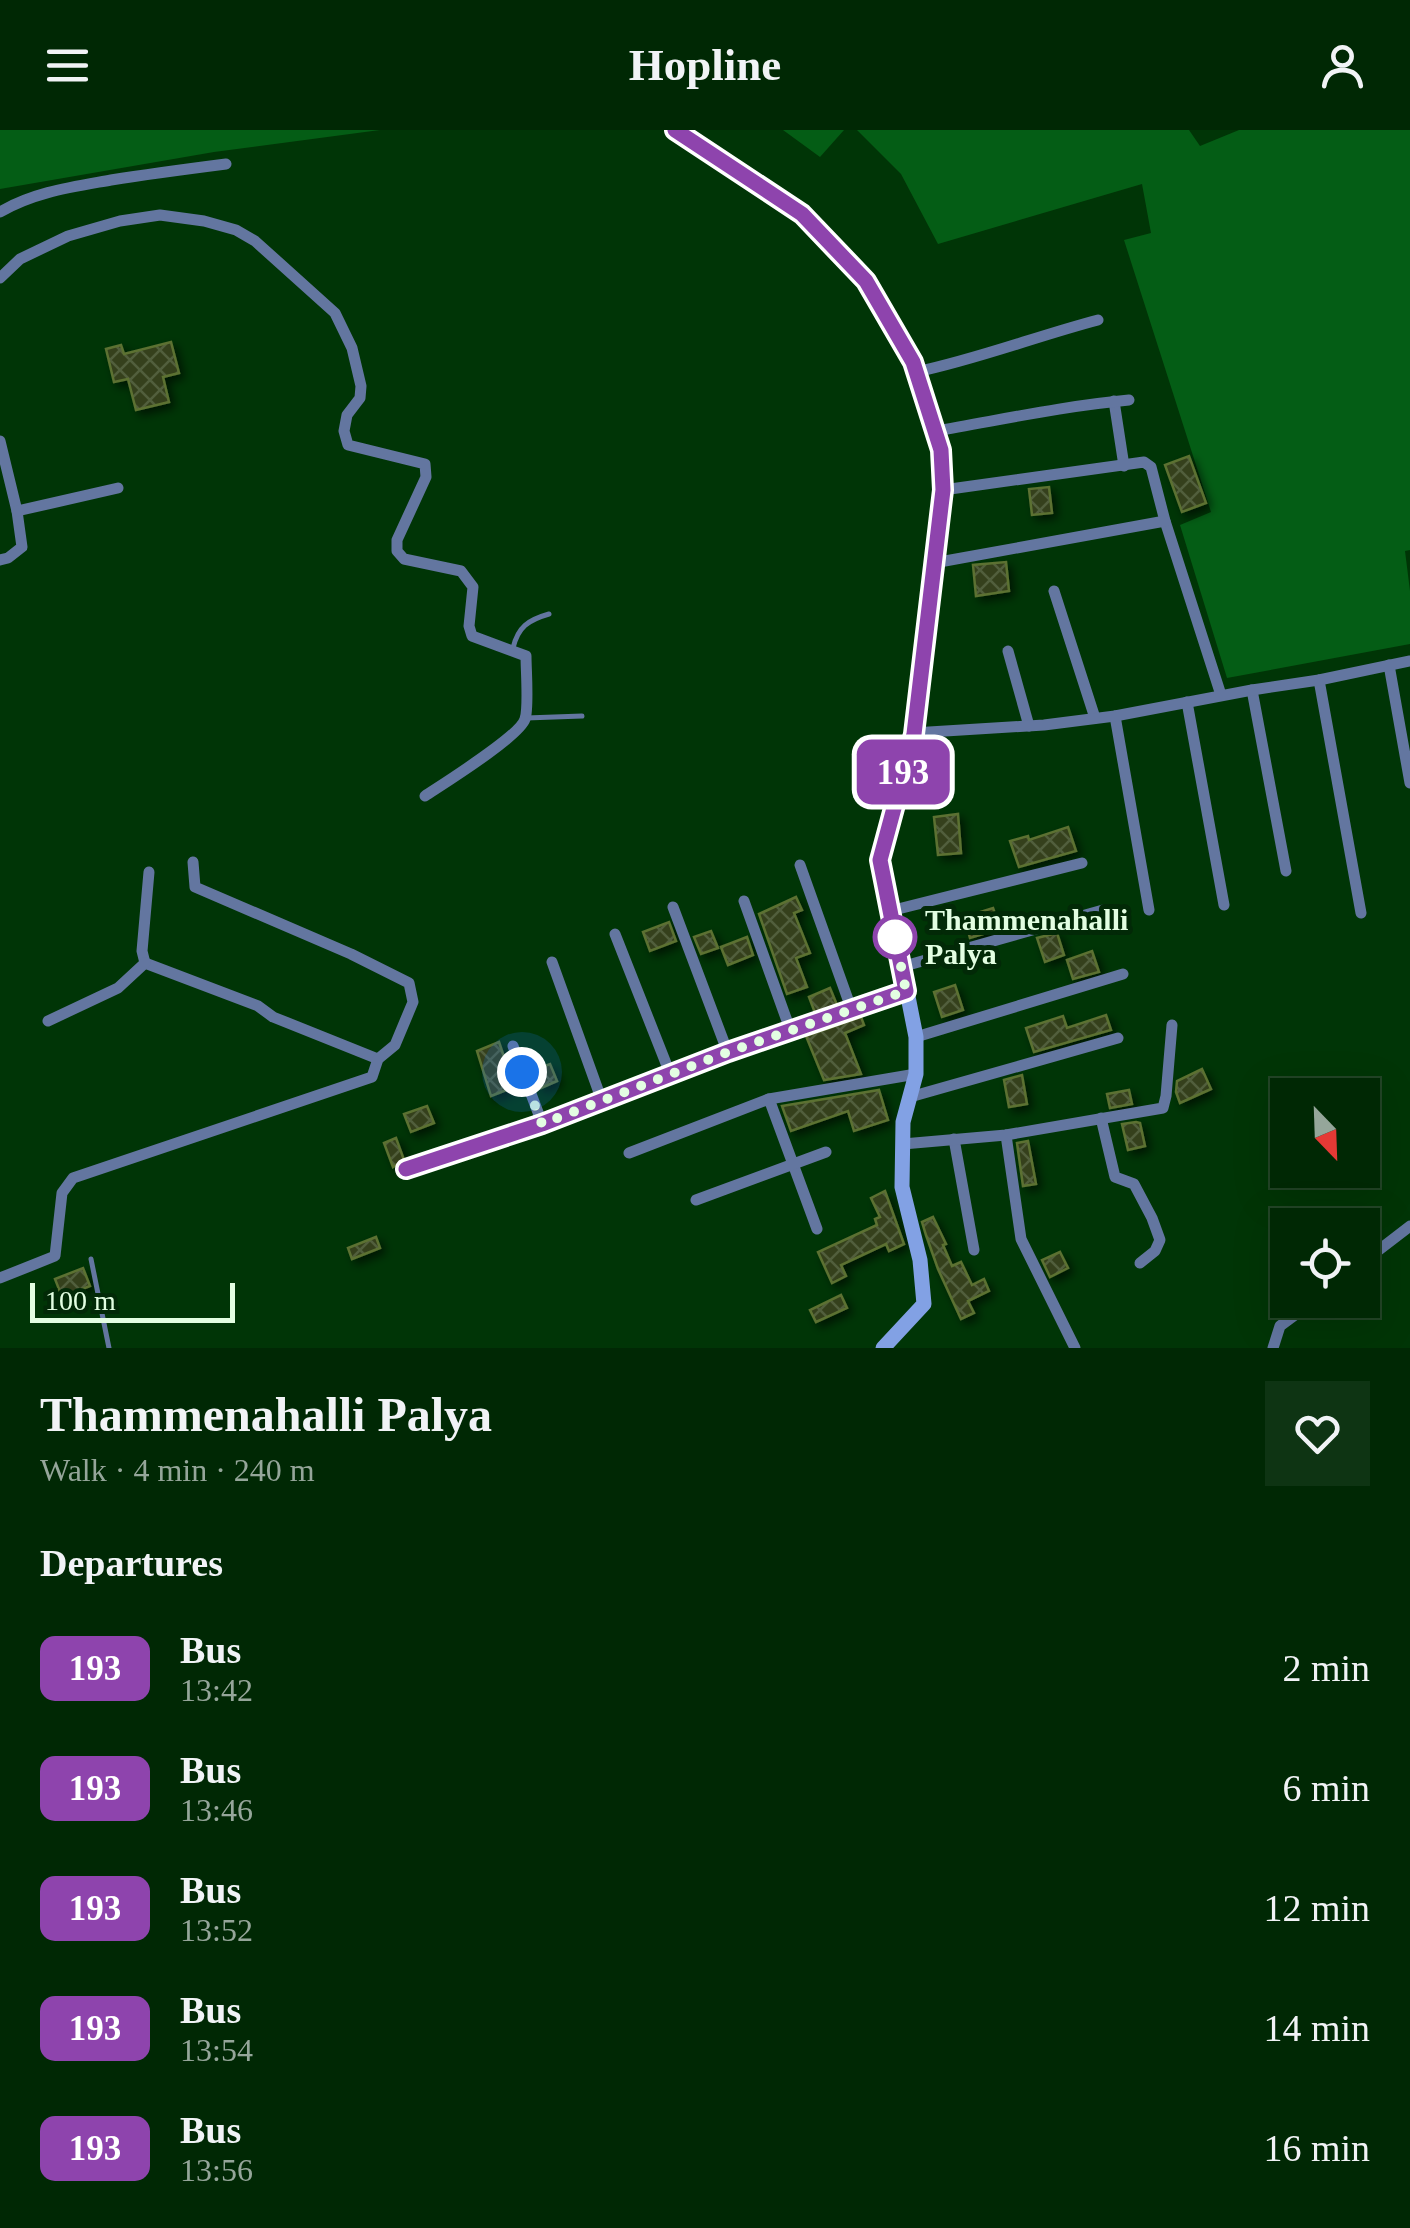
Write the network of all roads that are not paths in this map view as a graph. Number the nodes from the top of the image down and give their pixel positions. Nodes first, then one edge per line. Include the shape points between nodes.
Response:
1 (675, 130) edge
2 (226, 164) dead end
3 (0, 212) edge
4 (0, 278) edge
5 (1098, 320) dead end
6 (916, 372) junction
7 (1129, 400) dead end
8 (1114, 401) junction
9 (935, 431) junction
10 (0, 441) edge
11 (1124, 466) junction
12 (118, 488) dead end
13 (943, 490) junction
14 (17, 512) junction
15 (1165, 522) junction
16 (0, 560) edge
17 (934, 563) junction
18 (1054, 591) dead end
19 (549, 614) dead end
20 (512, 651) junction
21 (1008, 651) dead end
22 (1410, 661) edge
23 (1389, 665) junction
24 (1319, 680) junction
25 (1252, 690) junction
26 (1220, 695) junction
27 (1187, 702) junction
28 (582, 716) dead end
29 (1114, 716) junction
30 (526, 718) junction
31 (1094, 718) junction
32 (1030, 726) junction
33 (914, 734) junction
34 (1410, 783) edge
35 (425, 796) dead end
36 (193, 862) dead end
37 (1082, 863) dead end
38 (800, 864) dead end
39 (1286, 871) dead end
40 (150, 872) dead end
41 (744, 901) dead end
42 (1224, 905) dead end
43 (673, 908) dead end
44 (1103, 910) dead end
45 (1149, 910) dead end
46 (890, 912) junction
47 (1361, 914) dead end
48 (614, 934) dead end
49 (552, 962) dead end
50 (145, 964) junction
51 (901, 967) junction
52 (1123, 974) dead end
53 (906, 991) junction
54 (851, 1008) junction
55 (48, 1021) dead end
56 (1172, 1025) dead end
57 (792, 1032) junction
58 (916, 1037) junction
59 (1118, 1038) dead end
60 (513, 1046) dead end
61 (728, 1052) junction
62 (378, 1059) junction
63 (916, 1074) junction
64 (671, 1076) junction
65 (910, 1097) junction
66 (770, 1099) junction
67 (602, 1101) junction
68 (1101, 1118) junction
69 (542, 1124) junction
70 (1006, 1134) junction
71 (954, 1140) junction
72 (903, 1144) junction
73 (826, 1152) dead end
74 (629, 1154) dead end
75 (793, 1164) junction
76 (406, 1169) dead end
77 (696, 1200) dead end
78 (1410, 1226) edge
79 (817, 1229) dead end
80 (1380, 1249) edge
81 (974, 1250) dead end
82 (90, 1258) dead end
83 (1140, 1264) dead end
84 (0, 1278) edge
85 (1291, 1318) edge
86 (109, 1348) edge
87 (883, 1348) edge
88 (1075, 1348) edge
89 (1273, 1348) edge

1 - 6 street via 802,214 866,281
2 - 3 street via 60,189
4 - 20 street via 20,259 68,236 160,215 204,221 255,241 335,312 352,348 361,386 346,415 348,445 425,464 426,476 396,540 398,552 404,559 461,570 473,587 472,636
5 - 6 street
6 - 9 street
7 - 8 street
8 - 9 street
8 - 11 street
9 - 13 street
10 - 14 street
11 - 13 street
11 - 15 street via 1152,467
12 - 14 street
13 - 17 street
14 - 16 street via 22,547
15 - 17 street
15 - 26 street
17 - 33 street
18 - 31 street
19 - 20 lane via 525,623
20 - 30 street via 526,656
21 - 32 street
22 - 23 street
23 - 24 street
23 - 34 street
24 - 25 street
24 - 47 street
25 - 26 street
25 - 39 street
26 - 27 street
27 - 29 street
27 - 42 street
28 - 30 lane
29 - 31 street
29 - 45 street
30 - 35 street
31 - 32 street
32 - 33 street
33 - 46 street via 880,860
36 - 62 street via 194,887 409,983 413,1002 394,1046
37 - 46 street
38 - 54 street
40 - 50 street
41 - 57 street
43 - 61 street
44 - 51 street
46 - 51 street
48 - 64 street
49 - 67 street
50 - 55 street via 118,988
50 - 62 street
51 - 53 street
52 - 58 street
53 - 54 street
53 - 58 street
54 - 57 street
56 - 68 street via 1163,1108
57 - 61 street
58 - 63 street
59 - 65 street
60 - 69 street
61 - 64 street
62 - 84 street via 372,1077 73,1178 62,1193 55,1256
63 - 65 street
63 - 66 street
64 - 67 street
65 - 72 street
66 - 74 street
66 - 75 street
67 - 69 street
68 - 70 street
68 - 83 street via 1115,1178 1134,1184 1160,1240
69 - 76 street
70 - 71 street
70 - 88 street via 1021,1238
71 - 72 street
71 - 81 street
72 - 87 street via 902,1187 924,1304
73 - 75 street
75 - 77 street
75 - 79 street
78 - 80 street
82 - 86 lane
85 - 89 street via 1280,1326

